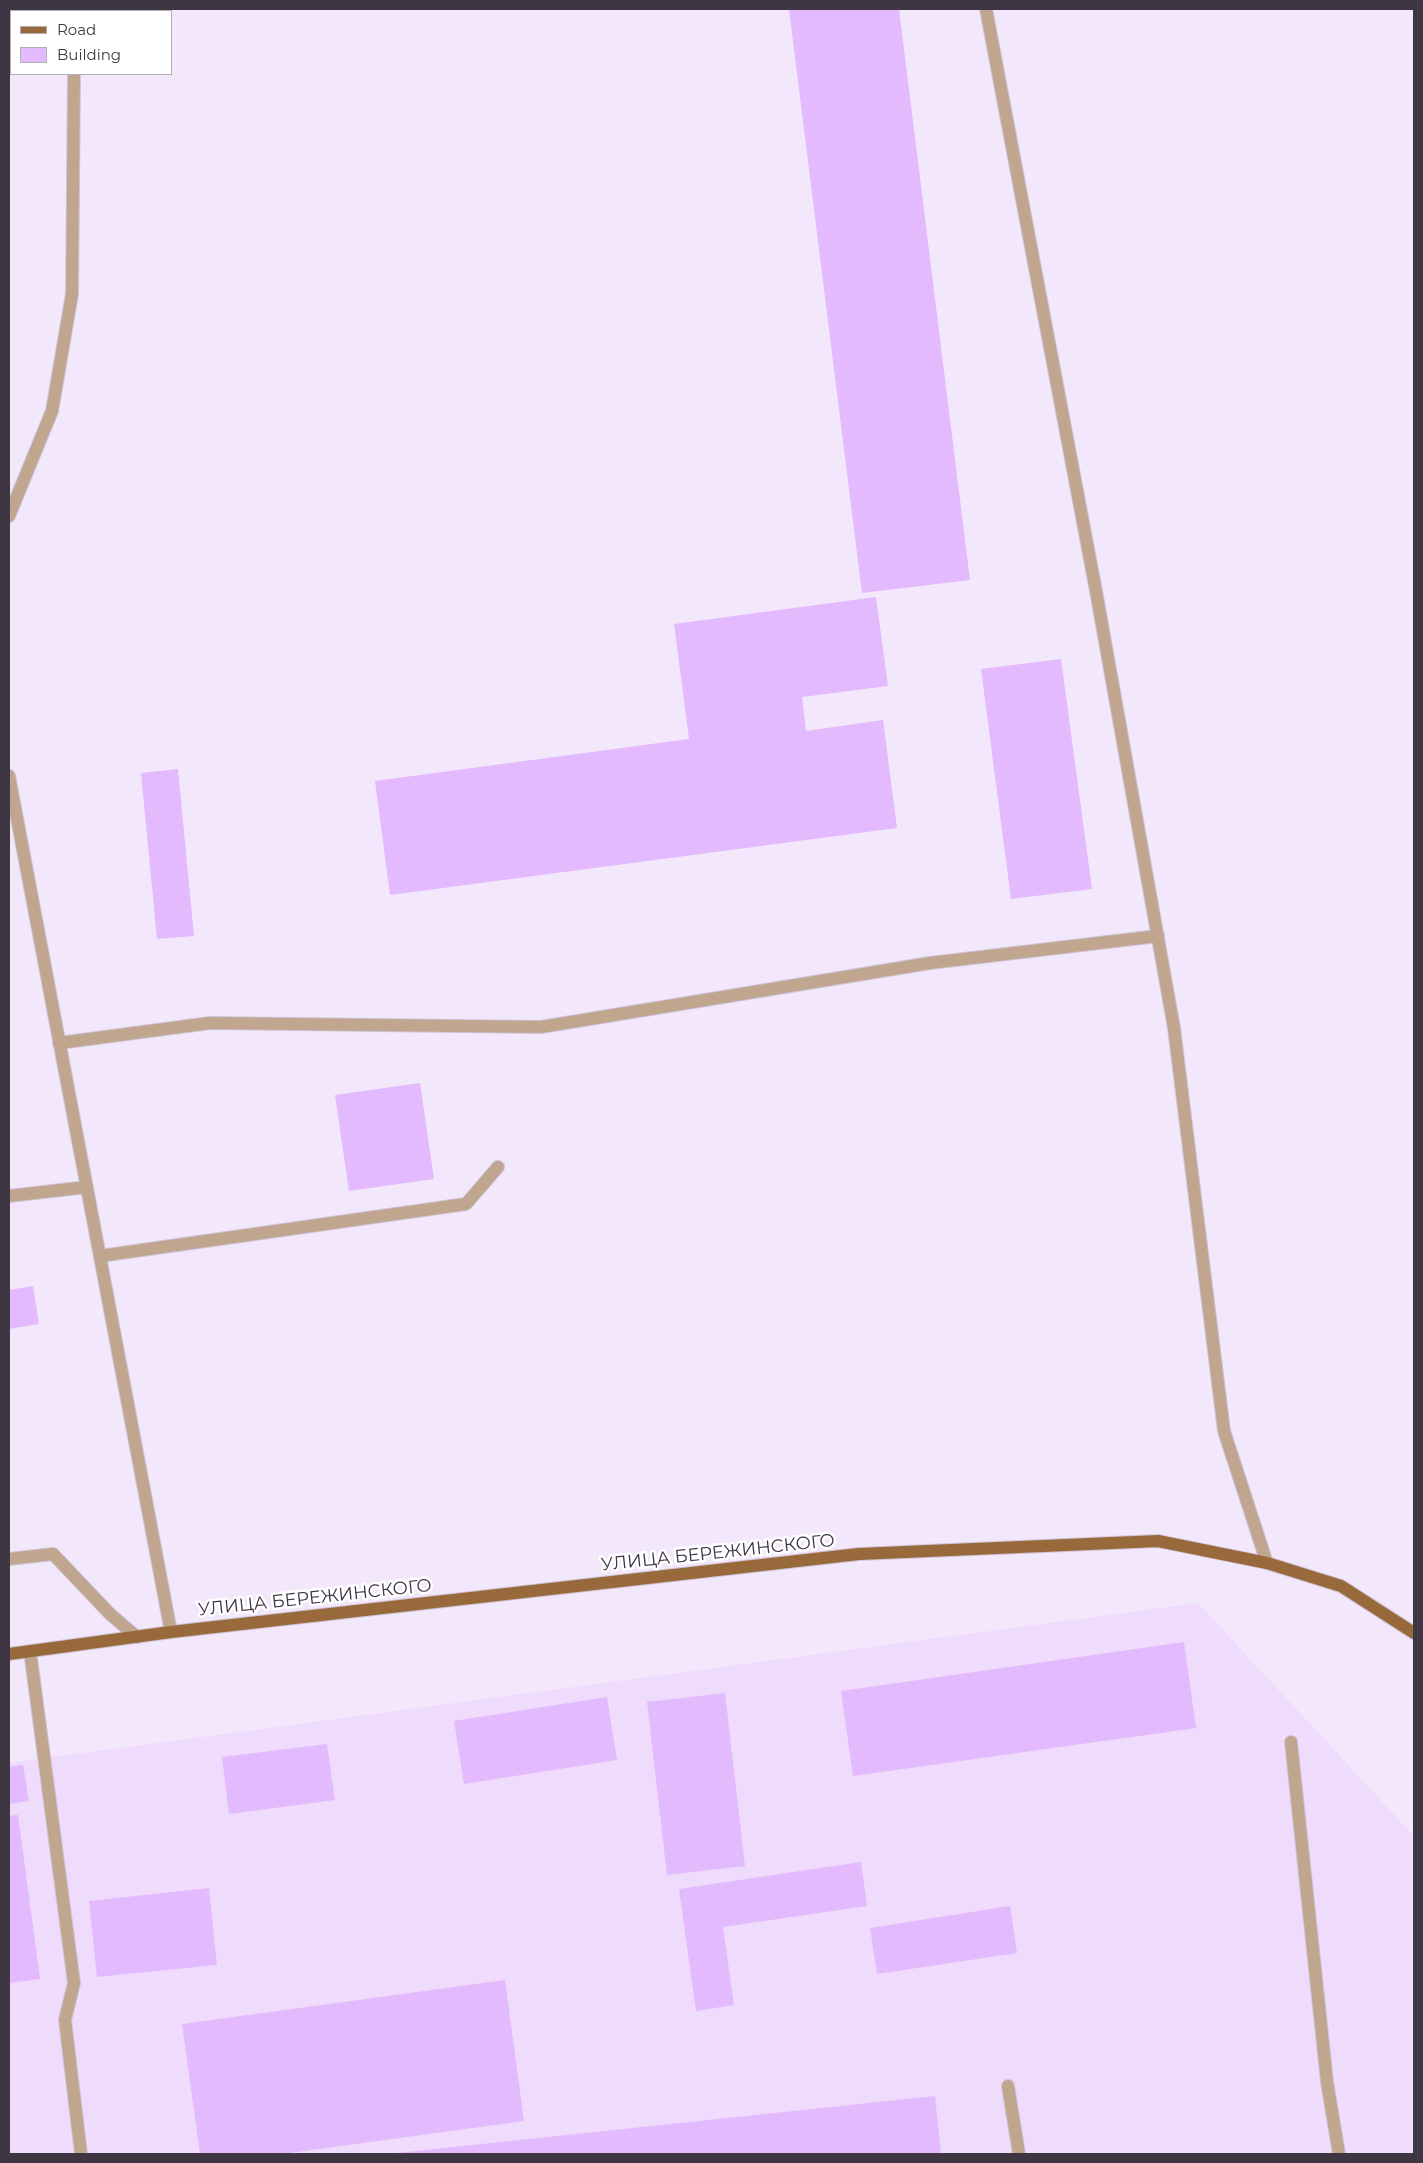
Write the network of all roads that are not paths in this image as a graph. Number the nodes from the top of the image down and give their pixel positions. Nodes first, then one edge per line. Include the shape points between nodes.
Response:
1 (986, 9) edge
2 (74, 75) edge
3 (9, 516) edge
4 (9, 776) edge
5 (1158, 936) junction
6 (59, 1043) junction
7 (498, 1167) dead end
8 (87, 1187) junction
9 (9, 1196) edge
10 (100, 1256) junction
11 (9, 1558) edge
12 (1267, 1563) junction
13 (171, 1632) junction
14 (1414, 1633) edge
15 (137, 1637) junction
16 (30, 1651) junction
17 (9, 1654) edge
18 (1291, 1742) dead end
19 (1008, 2086) dead end
20 (81, 2154) edge
21 (1019, 2154) edge
22 (1339, 2154) edge

1 - 5 lane
2 - 3 lane via 72,294 52,411
4 - 6 lane
5 - 6 lane via 930,963 542,1028 210,1023
5 - 12 lane via 1174,1028 1224,1431
6 - 8 lane
7 - 10 lane via 466,1204
8 - 9 lane
8 - 10 lane
10 - 13 lane
11 - 15 lane via 53,1554 110,1614
12 - 13 main road, УЛИЦА БЕРЕЖИНСКОГО via 1158,1541 859,1554
12 - 14 main road, УЛИЦА БЕРЕЖИНСКОГО via 1341,1586
13 - 15 main road, УЛИЦА БЕРЕЖИНСКОГО
15 - 16 main road, УЛИЦА БЕРЕЖИНСКОГО
16 - 17 main road, УЛИЦА БЕРЕЖИНСКОГО
16 - 20 lane via 74,1983 65,2020
18 - 22 lane via 1327,2082
19 - 21 lane

